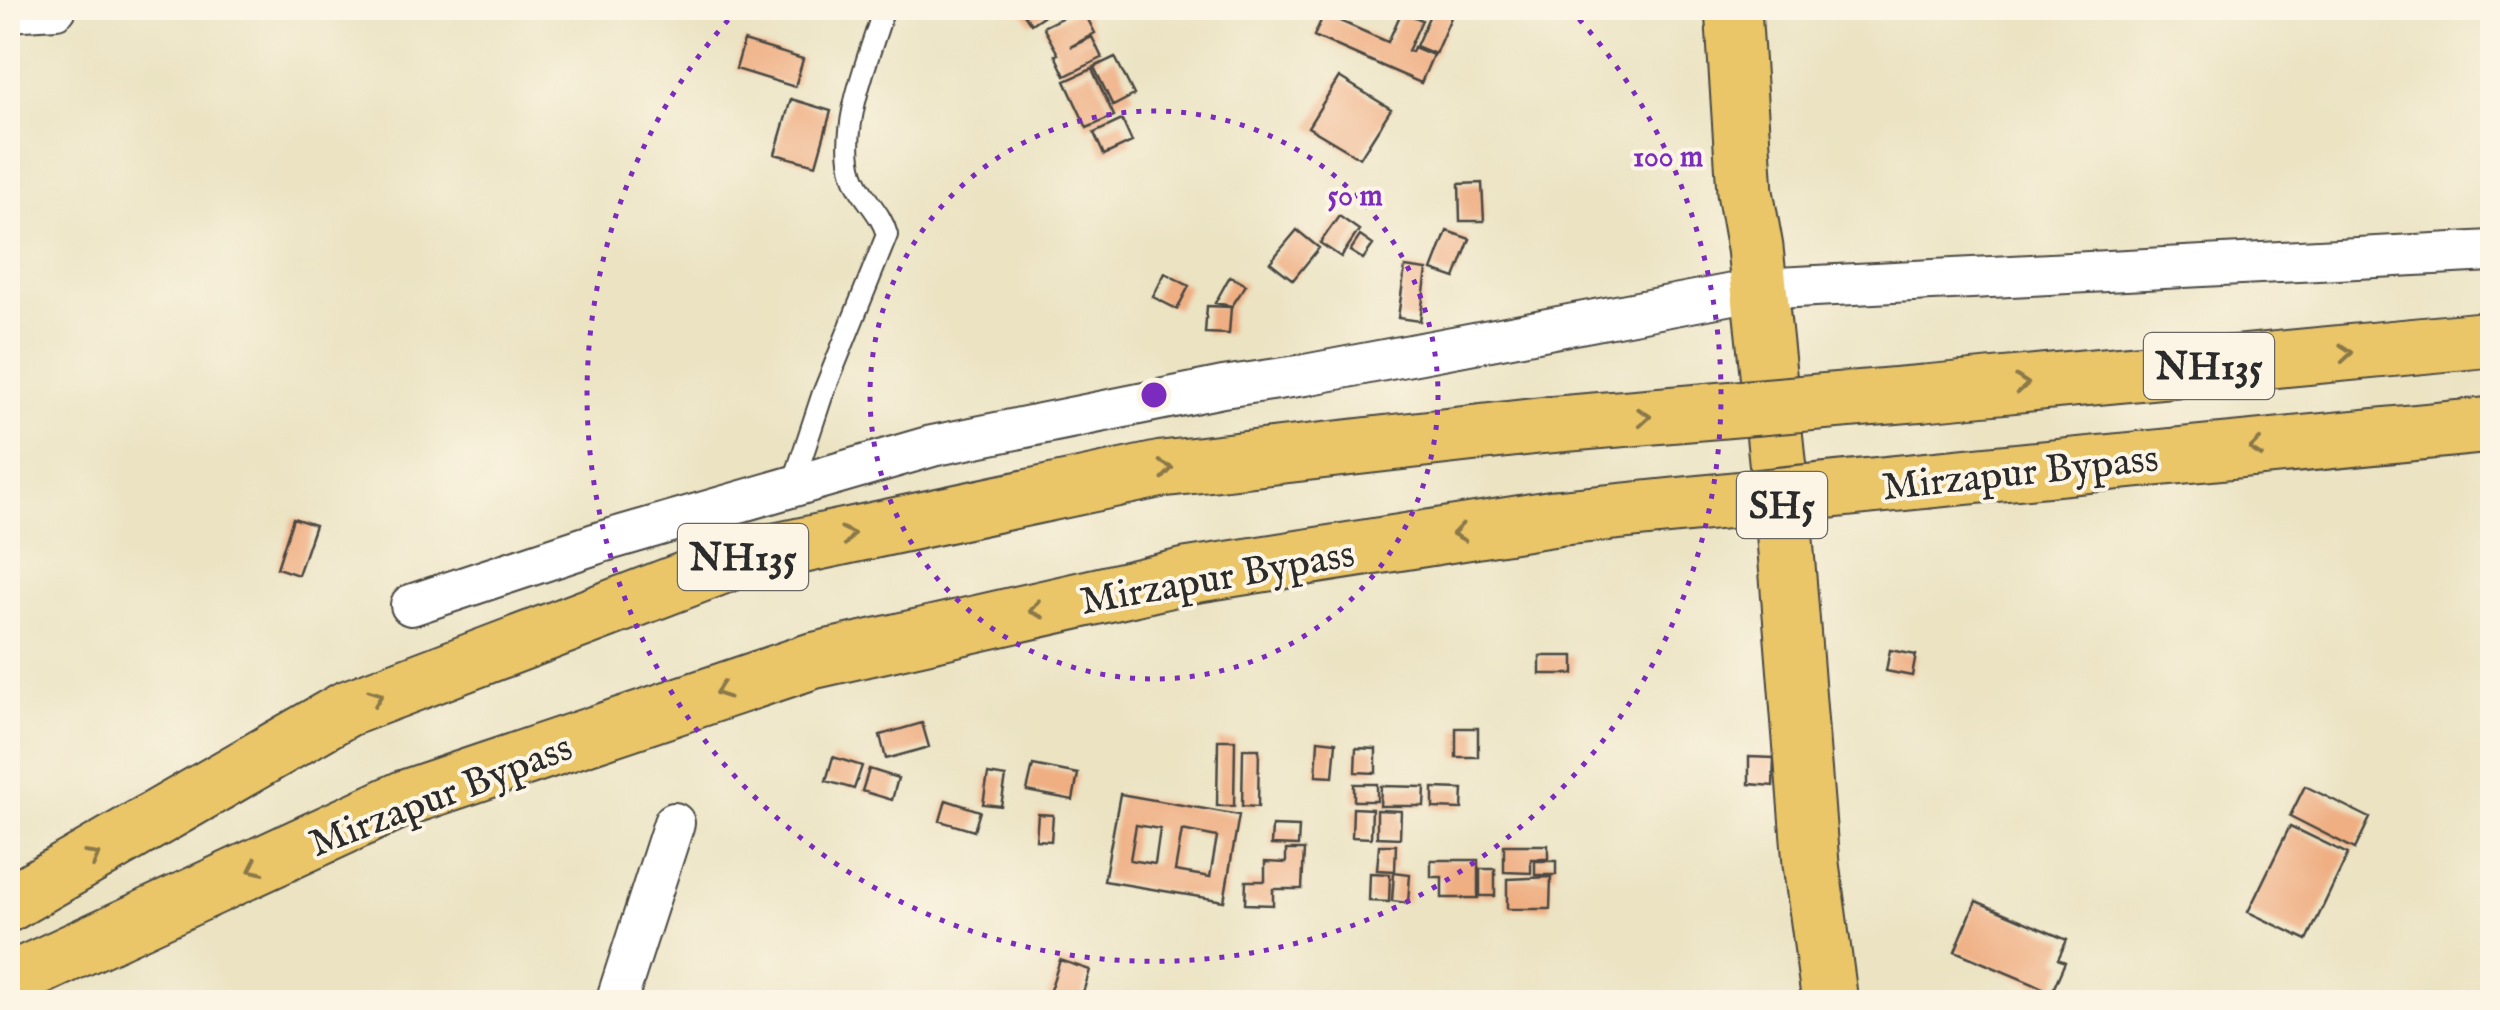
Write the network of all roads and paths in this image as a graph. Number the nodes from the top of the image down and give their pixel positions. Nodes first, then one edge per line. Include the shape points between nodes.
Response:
1 (56, 8) edge
2 (884, 8) edge
3 (1733, 8) edge
4 (8, 11) edge
5 (2492, 251) edge
6 (1759, 289) junction
7 (2492, 339) edge
8 (2492, 424) edge
9 (792, 487) junction
10 (412, 605) dead end
11 (674, 823) dead end
12 (8, 904) edge
13 (8, 987) edge
14 (616, 1002) edge
15 (1830, 1002) edge

1 - 4 street
2 - 9 lane via 848,131 848,154 854,180 887,235
3 - 6 main road, SH5 via 1745,192
5 - 6 street
6 - 9 street via 1224,386 932,446
6 - 15 main road, SH5 via 1811,864
12 -> 7 main road, NH135, bridge via 346,709 743,558 1162,469 1547,425
8 -> 13 main road, Mirzapur Bypass / NH135, bridge via 1555,518 1186,576 812,660 405,798
9 - 10 street
11 - 14 street

